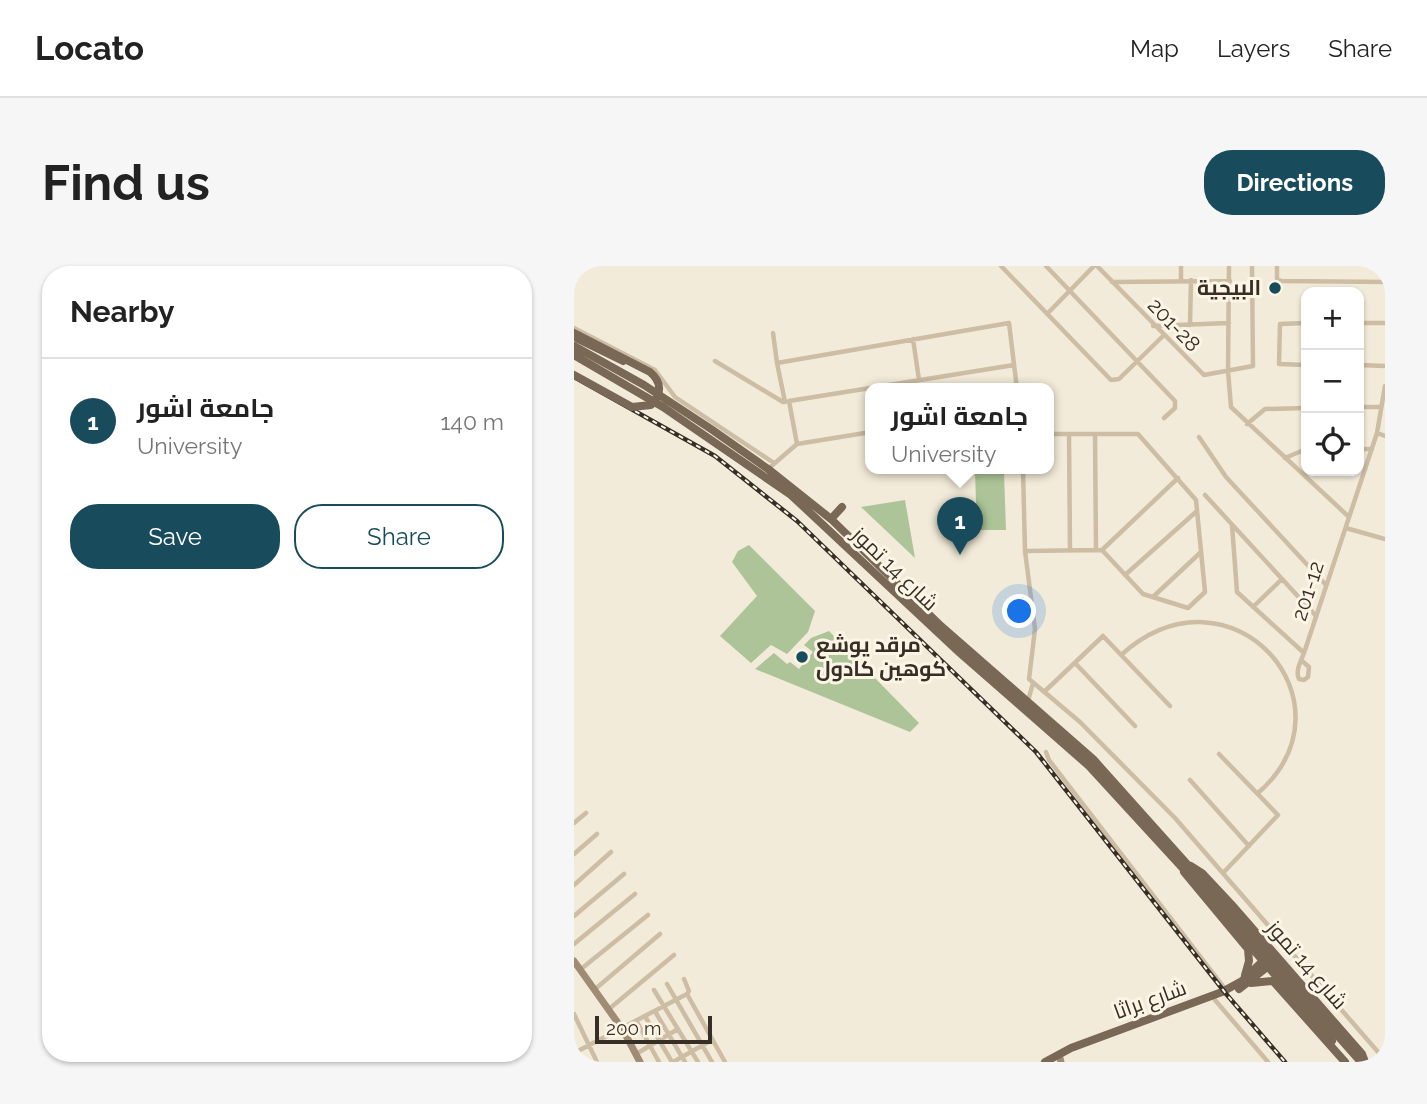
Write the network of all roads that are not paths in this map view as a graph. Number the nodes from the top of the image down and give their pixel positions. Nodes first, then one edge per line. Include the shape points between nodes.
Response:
1 (1001, 266) edge
2 (1046, 266) edge
3 (1096, 266) edge
4 (1181, 266) edge
5 (1230, 266) edge
6 (1252, 266) edge
7 (1277, 266) edge
8 (1181, 280) junction
9 (1191, 280) junction
10 (1230, 281) junction
11 (1112, 282) junction
12 (1385, 282) edge
13 (1070, 291) junction
14 (1047, 314) junction
15 (1229, 323) junction
16 (1301, 323) edge
17 (1364, 323) edge
18 (1385, 323) edge
19 (1190, 325) junction
20 (1153, 326) junction
21 (773, 333) dead end
22 (1163, 336) junction
23 (574, 337) edge
24 (913, 339) junction
25 (574, 358) edge
26 (1138, 360) junction
27 (715, 361) dead end
28 (777, 363) junction
29 (1014, 365) junction
30 (1301, 365) edge
31 (1364, 365) edge
32 (1385, 366) edge
33 (1228, 371) junction
34 (574, 374) edge
35 (635, 380) junction
36 (919, 380) junction
37 (901, 383) edge
38 (1016, 383) edge
39 (1385, 386) edge
40 (865, 389) edge
41 (786, 402) junction
42 (1364, 407) edge
43 (1381, 407) junction
44 (1301, 408) edge
45 (1164, 418) dead end
46 (1248, 424) junction
47 (865, 433) edge
48 (1377, 433) junction
49 (1054, 434) edge
50 (1069, 434) junction
51 (1095, 434) junction
52 (1385, 436) edge
53 (1199, 437) dead end
54 (797, 444) junction
55 (1364, 449) edge
56 (1372, 449) junction
57 (1301, 451) edge
58 (1284, 459) junction
59 (771, 466) junction
60 (1023, 474) edge
61 (1178, 478) junction
62 (1205, 495) dead end
63 (842, 507) dead end
64 (1198, 510) junction
65 (1349, 517) junction
66 (831, 519) junction
67 (1232, 524) junction
68 (1346, 528) junction
69 (1385, 540) edge
70 (1070, 550) junction
71 (1099, 550) junction
72 (1024, 551) junction
73 (1201, 552) junction
74 (1125, 575) junction
75 (1282, 579) junction
76 (1326, 585) junction
77 (1153, 597) junction
78 (1253, 607) junction
79 (1316, 616) junction
80 (1304, 653) junction
81 (1121, 655) junction
82 (1301, 660) dead end
83 (1075, 663) junction
84 (1033, 683) junction
85 (1044, 692) junction
86 (1028, 701) junction
87 (1170, 706) dead end
88 (1135, 726) dead end
89 (1046, 752) dead end
90 (1219, 754) dead end
91 (1190, 780) dead end
92 (1258, 793) junction
93 (586, 813) dead end
94 (574, 823) edge
95 (597, 834) dead end
96 (1249, 846) junction
97 (611, 852) dead end
98 (574, 854) edge
99 (1189, 870) junction
100 (1223, 873) junction
101 (624, 874) dead end
102 (574, 885) edge
103 (635, 894) dead end
104 (648, 915) dead end
105 (574, 916) edge
106 (660, 934) dead end
107 (574, 944) edge
108 (674, 955) dead end
109 (1271, 959) junction
110 (574, 961) edge
111 (580, 970) junction
112 (684, 979) dead end
113 (1243, 983) junction
114 (667, 984) dead end
115 (594, 990) junction
116 (654, 990) dead end
117 (1226, 990) junction
118 (687, 994) junction
119 (676, 1000) junction
120 (1215, 1000) junction
121 (665, 1007) junction
122 (608, 1009) junction
123 (656, 1013) junction
124 (574, 1014) edge
125 (646, 1018) junction
126 (637, 1022) junction
127 (576, 1023) edge
128 (678, 1029) junction
129 (623, 1030) junction
130 (669, 1034) junction
131 (1335, 1039) junction
132 (659, 1040) junction
133 (712, 1040) junction
134 (702, 1045) junction
135 (589, 1046) junction
136 (650, 1046) junction
137 (692, 1051) junction
138 (574, 1053) edge
139 (636, 1054) junction
140 (683, 1059) edge
141 (1385, 1060) edge
142 (1058, 1061) edge
143 (597, 1062) edge
144 (640, 1062) edge
145 (659, 1062) edge
146 (672, 1062) edge
147 (698, 1062) edge
148 (712, 1062) edge
149 (725, 1062) edge
150 (1045, 1062) edge
151 (1268, 1062) edge
152 (1345, 1062) edge
153 (1351, 1062) edge
154 (1363, 1062) edge

1 - 14 street
2 - 13 street
3 - 11 street, 201-28
3 - 13 street
4 - 8 street
5 - 10 street
6 - 33 street via 1253,366
7 - 12 street via 1281,281
8 - 9 street
8 - 11 street
9 - 10 street
9 - 19 street
10 - 15 street
11 - 20 street, 201-28
13 - 14 street
13 - 26 street
14 - 26 street via 1111,380 1119,379
15 - 19 street
15 - 33 street
16 - 30 street via 1280,325 1279,364
17 - 18 street
19 - 20 street
20 - 22 street, 201-28
21 - 28 street
22 - 26 street
22 - 33 street, 201-28 via 1201,374
23 - 34 main road, bridge via 653,374 660,388 654,402 644,408 629,405
23 - 35 main road, شارع 14 تموز
23 - 35 main road
23 - 59 street via 655,370 675,397
24 - 28 street
24 - 29 street via 1009,323
24 - 36 street
25 - 99 main road, شارع 14 تموز via 735,454 791,495 1089,766
26 - 45 street via 1175,401 1175,408
27 - 41 street
28 - 41 street
29 - 36 street
29 - 38 street
31 - 32 street
33 - 46 street via 1231,407
35 - 59 main road, شارع 14 تموز
36 - 37 street
39 - 43 street, 201-12
40 - 41 street
41 - 54 street
42 - 43 street
43 - 48 street, 201-12
44 - 46 street via 1265,409
46 - 58 street
47 - 54 street
48 - 52 street
48 - 56 street, 201-12
49 - 50 street
50 - 51 street
50 - 70 street
51 - 61 street via 1138,434
51 - 71 street
53 - 76 street via 1226,477
54 - 59 street
55 - 56 street
56 - 65 street, 201-12
57 - 58 street
58 - 65 street
59 - 66 main road, شارع 14 تموز
60 - 72 street
61 - 64 street via 1196,500
61 - 71 street
62 - 67 street
63 - 66 main road
64 - 73 street
64 - 74 street
65 - 68 street, 201-12
66 - 86 main road, شارع 14 تموز via 941,626
67 - 75 street
67 - 78 street, 201-12 via 1236,589
68 - 69 street
68 - 76 street, 201-12
70 - 71 street
70 - 72 street
71 - 74 street
72 - 84 street via 1035,625 1027,676
73 - 77 street
73 - 77 street via 1205,592 1188,608
74 - 77 street via 1143,594
75 - 78 street
75 - 79 street
76 - 79 street, 201-12
78 - 80 street, 201-12
79 - 80 street, 201-12
80 - 82 street
81 - 83 street via 1103,636
81 - 87 street
81 - 92 street via 1157,629 1198,621 1238,630 1271,654 1291,690 1295,731 1283,765
83 - 85 street
83 - 88 street
84 - 85 street
84 - 86 street
85 - 100 street via 1138,779
86 - 99 main road, شارع 14 تموز via 1107,773
89 - 117 street
90 - 92 street
91 - 96 street
92 - 96 street via 1278,815
93 - 94 street
95 - 98 street
96 - 100 street
97 - 102 street
99 - 109 main road, شارع 14 تموز via 1202,873
99 - 113 main road via 1189,882 1248,949
99 - 131 main road, bridge
100 - 141 street
101 - 105 street
103 - 107 street
104 - 111 street
106 - 115 street
108 - 122 street
109 - 113 main road, شارع براثا
109 - 154 main road, شارع 14 تموز via 1362,1054
110 - 111 street
111 - 115 street
112 - 118 street via 690,991
113 - 117 main road, شارع براثا
113 - 120 main road, شارع براثا
113 - 152 main road via 1273,981
114 - 119 street
115 - 122 street
116 - 121 street
117 - 150 main road, شارع براثا
118 - 119 street
118 - 133 street
119 - 121 street
119 - 134 street
120 - 142 main road, شارع براثا
120 - 151 street
121 - 123 street
121 - 128 street
122 - 129 street
123 - 125 street
123 - 130 street
124 - 127 street
125 - 126 street
125 - 132 street
126 - 129 street
126 - 136 street
127 - 135 street
128 - 130 street
128 - 137 street
129 - 135 street
129 - 139 street
130 - 132 street
130 - 140 street
131 - 153 main road, شارع 14 تموز
131 - 154 main road, شارع 14 تموز
132 - 136 street
132 - 146 street
133 - 134 street
133 - 149 street
134 - 137 street
134 - 148 street
135 - 138 street
135 - 143 street
136 - 139 street
136 - 145 street
137 - 140 street
137 - 147 street
139 - 144 street
140 - 146 street

